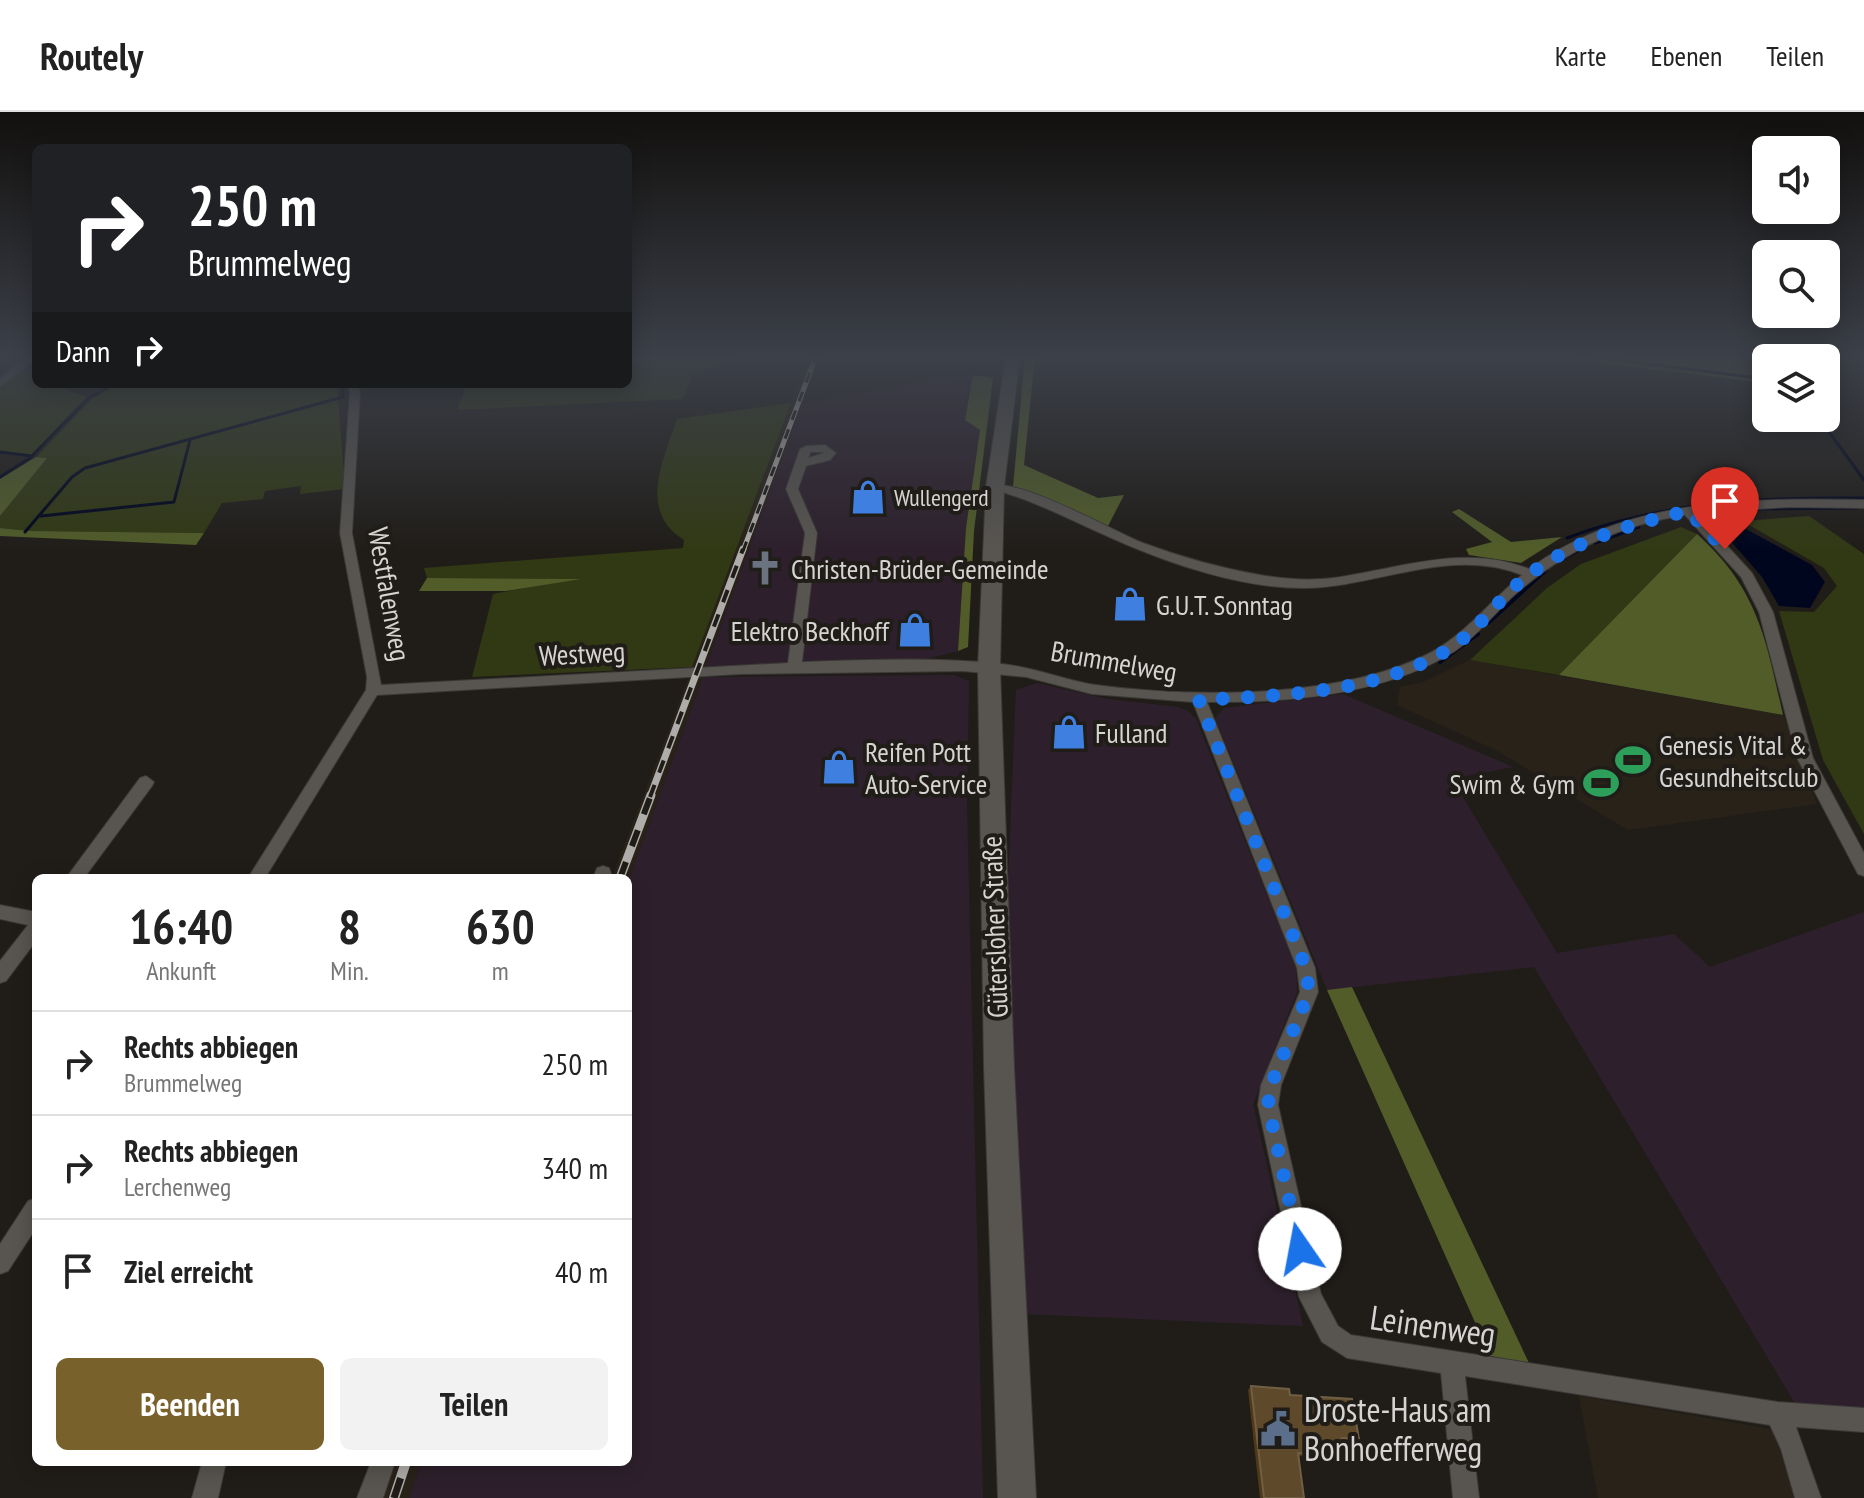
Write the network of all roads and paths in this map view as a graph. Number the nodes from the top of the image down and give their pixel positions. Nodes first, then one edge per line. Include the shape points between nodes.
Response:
1 (353, 421) edge
2 (1004, 421) edge
3 (802, 463) dead end
4 (995, 487) junction
5 (1864, 504) edge
6 (1688, 511) junction
7 (1530, 574) junction
8 (989, 668) junction
9 (794, 669) junction
10 (373, 690) junction
11 (1199, 700) junction
12 (146, 782) dead end
13 (1864, 869) edge
14 (77, 874) edge
15 (258, 874) edge
16 (0, 912) edge
17 (32, 918) edge
18 (32, 933) edge
19 (0, 975) edge
20 (32, 1215) edge
21 (0, 1263) edge
22 (1452, 1361) junction
23 (1778, 1414) junction
24 (1864, 1420) edge
25 (213, 1466) edge
26 (382, 1466) edge
27 (205, 1498) edge
28 (370, 1498) edge
29 (1017, 1498) edge
30 (1466, 1498) edge
31 (1808, 1498) edge

1 - 10 street, Westfalenweg via 346,533
2 - 4 main road, Gütersloher Straße
3 - 9 street via 792,489 811,533
4 - 7 street via 1020,492 1198,566 1280,583 1313,583 1460,560 1493,561
4 - 8 main road, Gütersloher Straße
5 - 6 street, Brummelweg
6 - 7 street, Brummelweg via 1606,533
6 - 13 street via 1747,576 1766,612 1805,758
7 - 11 street, Brummelweg via 1450,648 1390,675 1305,691
8 - 9 street, Westweg
8 - 11 street, Brummelweg via 1096,689
8 - 29 main road, Gütersloher Straße
9 - 10 street, Westweg
10 - 15 street, Westfalenweg
11 - 22 street, Leinenweg via 1306,968 1309,992 1271,1085 1268,1105 1310,1297 1330,1334 1347,1346
12 - 14 street
16 - 17 street
18 - 19 street
20 - 21 street
22 - 23 street, Leinenweg
22 - 30 street
23 - 24 street, Leinenweg
23 - 31 street
25 - 27 street
26 - 28 street

